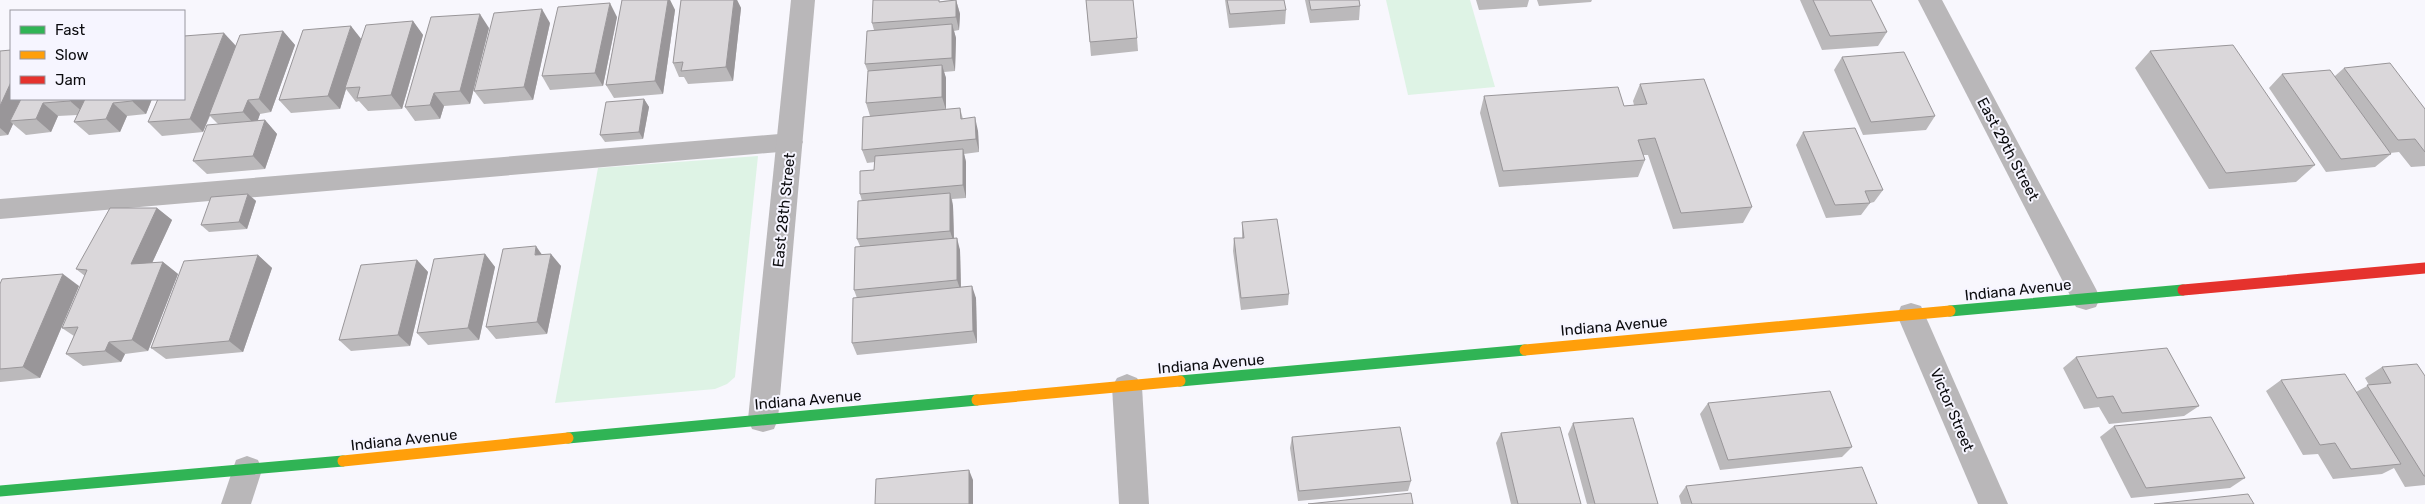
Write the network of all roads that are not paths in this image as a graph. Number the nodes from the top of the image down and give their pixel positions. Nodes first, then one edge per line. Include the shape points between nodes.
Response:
1 (803, 0) edge
2 (1930, 0) edge
3 (791, 142) junction
4 (0, 208) edge
5 (2425, 268) edge
6 (2086, 298) junction
7 (1911, 315) junction
8 (1127, 387) junction
9 (763, 419) junction
10 (247, 470) junction
11 (0, 491) edge
12 (236, 504) edge
13 (1134, 504) edge
14 (1992, 504) edge

1 - 3 street, East 28th Street
2 - 6 street, East 29th Street
3 - 4 lane
3 - 9 street, East 28th Street
5 - 6 street, Indiana Avenue
6 - 7 street, Indiana Avenue
7 - 8 street, Indiana Avenue
7 - 14 street, Victor Street
8 - 9 street, Indiana Avenue
8 - 13 street
9 - 10 street, Indiana Avenue
10 - 11 street, Indiana Avenue
10 - 12 street

